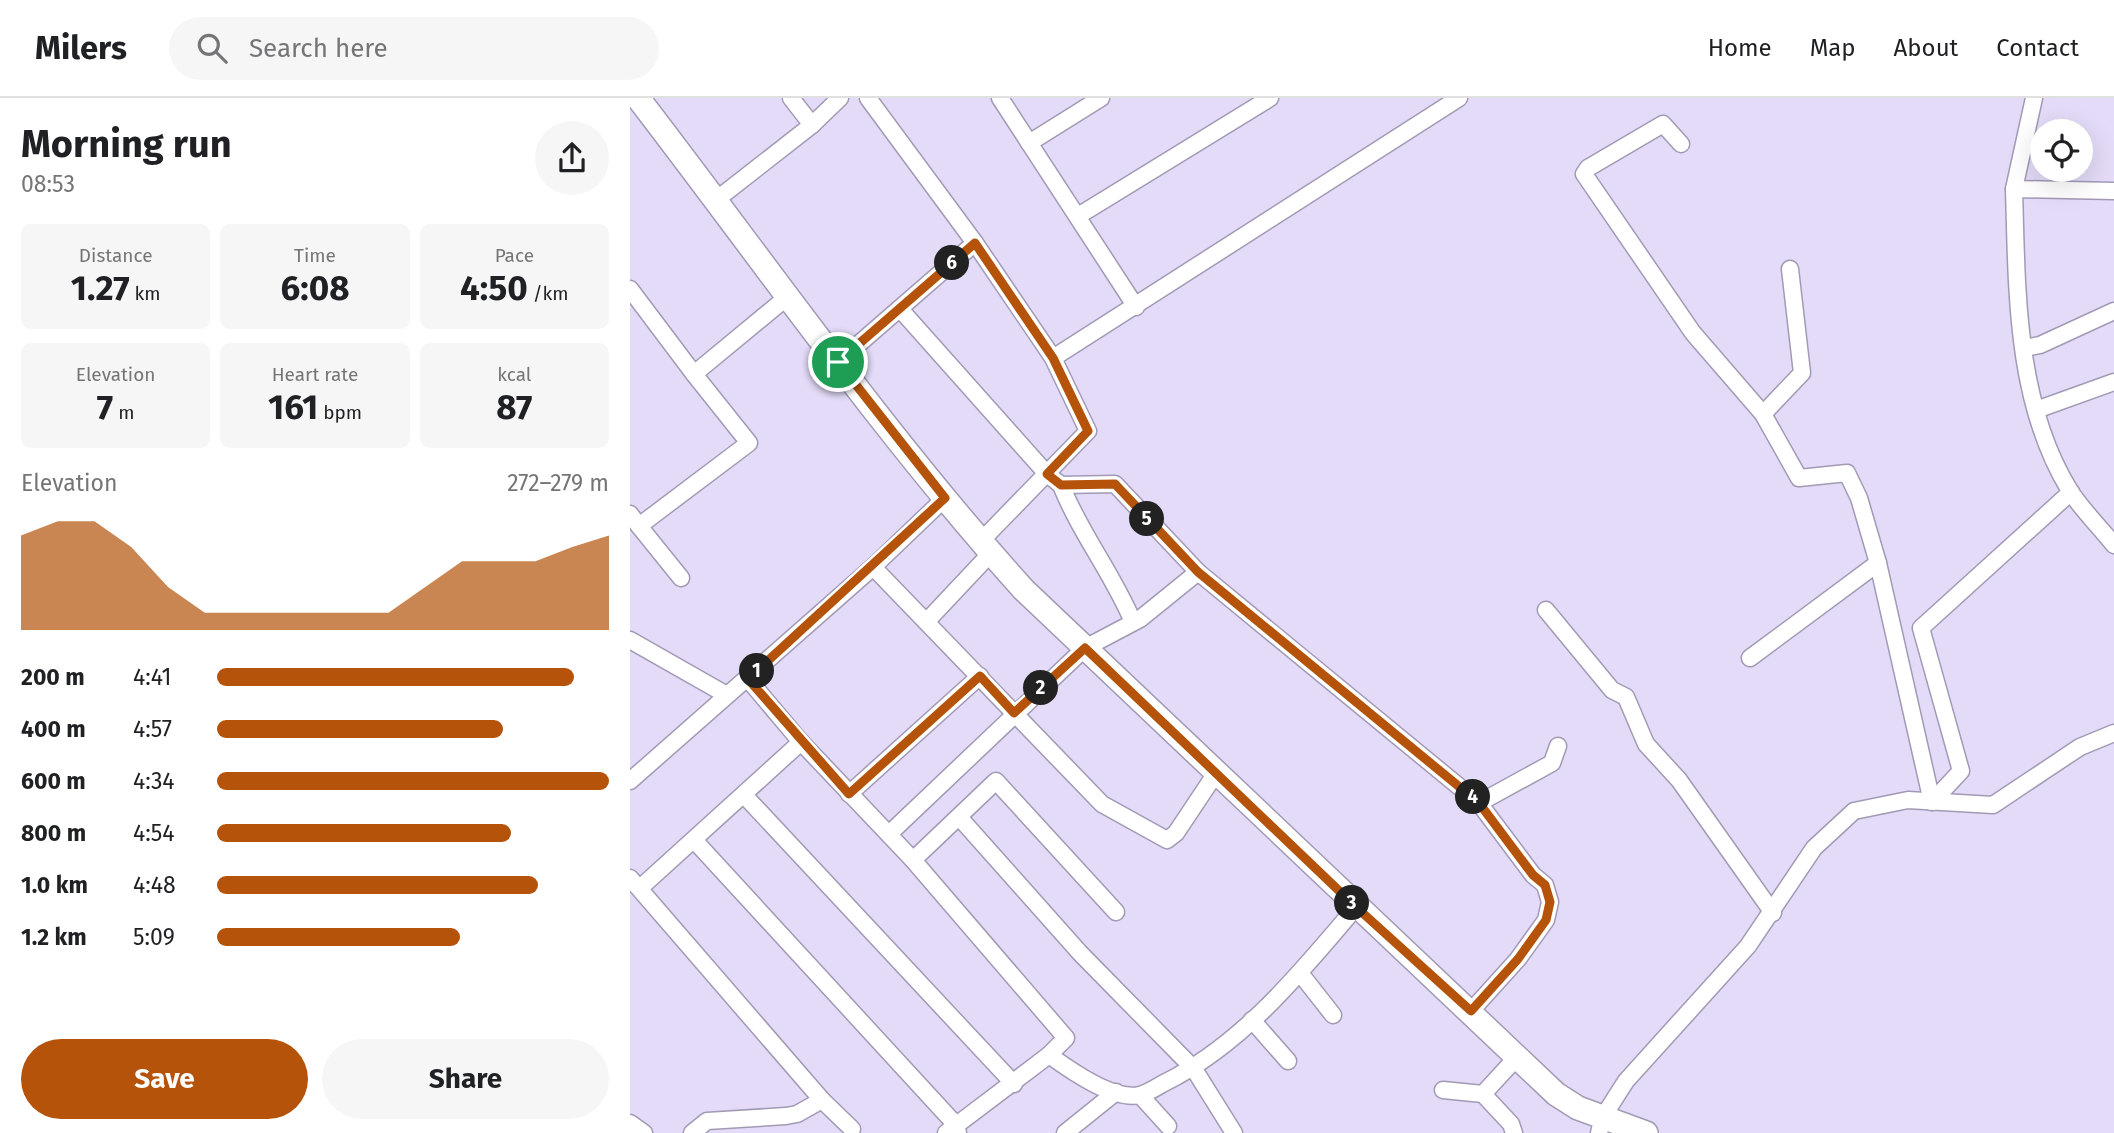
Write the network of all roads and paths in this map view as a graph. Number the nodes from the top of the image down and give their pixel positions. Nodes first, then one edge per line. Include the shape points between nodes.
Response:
1 (638, 98) edge
2 (792, 98) edge
3 (840, 98) edge
4 (868, 98) edge
5 (1000, 98) edge
6 (1101, 98) edge
7 (1270, 98) edge
8 (1459, 98) edge
9 (2034, 98) edge
10 (1251, 103) edge
11 (812, 125) junction
12 (1030, 143) junction
13 (1681, 144) dead end
14 (2014, 189) junction
15 (2114, 191) edge
16 (716, 200) junction
17 (1078, 216) junction
18 (975, 243) junction
19 (1790, 270) dead end
20 (630, 289) edge
21 (786, 298) junction
22 (1136, 307) junction
23 (900, 309) junction
24 (2114, 311) edge
25 (2024, 348) junction
26 (1053, 358) junction
27 (838, 362) junction
28 (694, 374) junction
29 (2114, 382) edge
30 (2036, 410) junction
31 (1763, 415) junction
32 (1047, 474) junction
33 (1061, 485) junction
34 (2071, 492) junction
35 (945, 498) junction
36 (635, 520) edge
37 (2114, 545) edge
38 (986, 547) junction
39 (1878, 563) junction
40 (873, 567) junction
41 (1198, 572) junction
42 (681, 578) dead end
43 (1546, 610) dead end
44 (927, 621) junction
45 (1133, 622) junction
46 (630, 640) edge
47 (1085, 648) junction
48 (1750, 659) dead end
49 (980, 676) junction
50 (748, 679) junction
51 (725, 694) junction
52 (1014, 713) junction
53 (2114, 733) edge
54 (801, 742) junction
55 (1558, 746) dead end
56 (1216, 773) junction
57 (630, 781) edge
58 (849, 794) junction
59 (744, 795) junction
60 (1932, 802) junction
61 (1479, 803) junction
62 (958, 817) junction
63 (888, 834) junction
64 (694, 840) junction
65 (913, 860) junction
66 (635, 883) edge
67 (1356, 907) junction
68 (1116, 912) dead end
69 (1773, 913) junction
70 (1300, 973) junction
71 (1471, 1011) junction
72 (1333, 1015) dead end
73 (1252, 1020) junction
74 (1049, 1055) junction
75 (1517, 1057) junction
76 (1288, 1061) dead end
77 (1194, 1069) junction
78 (1014, 1084) junction
79 (1443, 1090) dead end
80 (1116, 1092) junction
81 (1483, 1094) junction
82 (1140, 1095) junction
83 (822, 1100) junction
84 (630, 1123) edge
85 (1601, 1125) edge
86 (1168, 1126) dead end
87 (954, 1130) edge
88 (853, 1132) edge
89 (644, 1133) edge
90 (692, 1133) edge
91 (1065, 1133) edge
92 (1234, 1133) edge
93 (1514, 1133) edge
94 (1646, 1133) edge

1 - 16 main road
2 - 11 street
3 - 11 street
4 - 18 street
5 - 12 street
6 - 12 street
7 - 10 street
8 - 22 street
9 - 14 street
10 - 17 street
11 - 16 street
12 - 17 street
13 - 31 street via 1663,124 1584,174 1693,333
14 - 15 street
14 - 25 street
16 - 21 main road
17 - 22 street
18 - 23 street
18 - 26 street
19 - 31 street via 1802,373
20 - 28 street
21 - 27 main road
21 - 28 street
22 - 26 street
23 - 27 street
23 - 32 street
24 - 25 street
25 - 30 street
26 - 32 street via 1088,431
27 - 35 main road
28 - 36 street via 749,443
29 - 30 street
30 - 34 street
31 - 39 street via 1799,478 1847,472
32 - 33 street
32 - 38 street
33 - 41 street via 1115,484
33 - 45 street
34 - 37 street
34 - 60 street via 1921,628 1961,771
35 - 38 main road
35 - 40 street
36 - 42 street
38 - 44 street
38 - 47 main road
39 - 48 street
39 - 60 street
40 - 44 street
40 - 50 street
41 - 45 street
41 - 61 street
43 - 69 street via 1612,690 1626,697 1646,744 1679,780
44 - 49 street
45 - 47 street
46 - 51 street
47 - 52 street
47 - 56 main road
49 - 52 street
49 - 58 street
50 - 51 street
50 - 54 street
51 - 57 street
52 - 56 street via 1102,804 1167,840
52 - 63 street
53 - 60 street via 2080,747 1993,805
54 - 58 street
54 - 59 street
55 - 61 street via 1552,763
56 - 67 main road
58 - 63 street
59 - 64 street
59 - 78 street
60 - 69 street via 1908,800 1854,811 1814,848
61 - 71 street via 1545,885 1550,902 1546,920 1518,959
62 - 65 street
62 - 68 street via 996,781
62 - 77 street via 1080,953
63 - 65 street
64 - 66 street
64 - 87 street
65 - 74 street via 1066,1038
66 - 83 street
67 - 70 street
67 - 71 main road
69 - 85 street via 1626,1081
70 - 72 street
70 - 73 street
71 - 75 main road
73 - 76 street
73 - 77 street
74 - 78 street
74 - 80 street via 1077,1076
75 - 81 street
75 - 85 main road via 1556,1094
77 - 82 street
77 - 92 street
78 - 87 street
79 - 81 street
80 - 82 street
80 - 91 street
81 - 93 street
82 - 86 street
83 - 88 street
83 - 90 street via 797,1114 707,1121
84 - 89 street
85 - 94 main road

